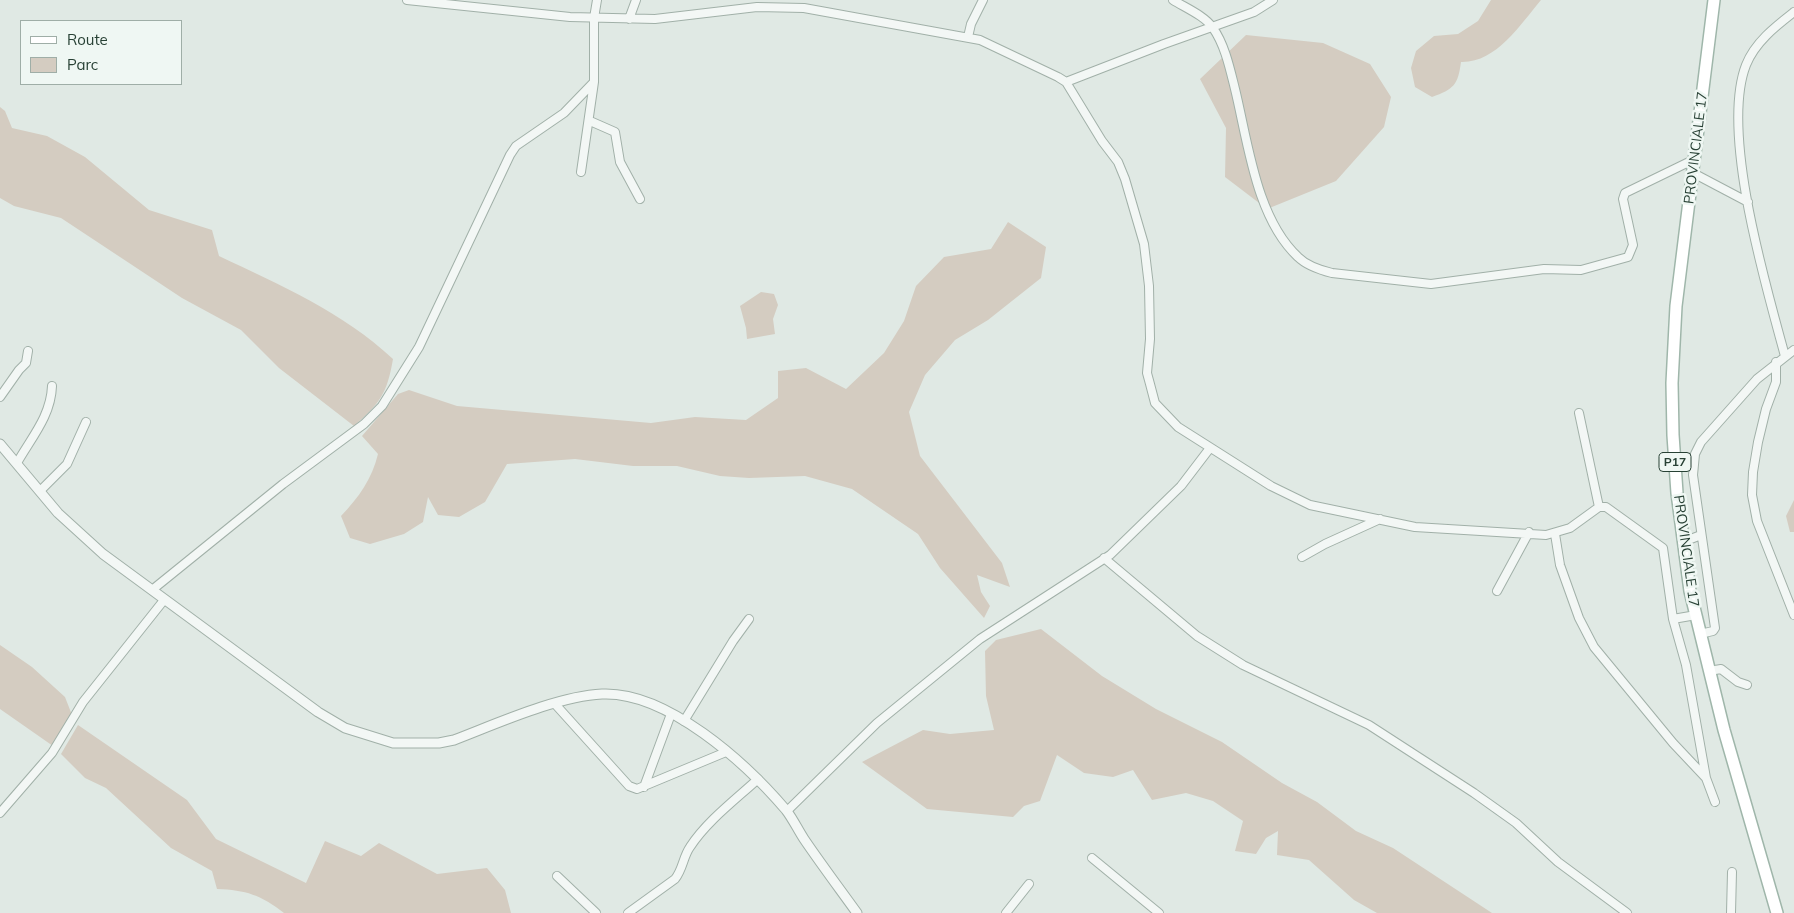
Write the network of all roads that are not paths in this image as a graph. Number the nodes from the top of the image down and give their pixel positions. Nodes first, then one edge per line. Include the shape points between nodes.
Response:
1 (407, 0) edge
2 (597, 0) edge
3 (636, 0) edge
4 (747, 0) edge
5 (983, 0) edge
6 (1173, 0) edge
7 (1273, 0) edge
8 (1714, 0) edge
9 (738, 9) junction
10 (1794, 12) edge
11 (594, 18) junction
12 (629, 18) junction
13 (1212, 26) junction
14 (968, 37) junction
15 (594, 82) junction
16 (1066, 82) junction
17 (590, 121) junction
18 (1695, 158) junction
19 (581, 172) dead end
20 (1693, 173) junction
21 (640, 199) dead end
22 (1748, 202) junction
23 (1794, 350) edge
24 (28, 351) dead end
25 (1785, 356) junction
26 (1776, 362) junction
27 (52, 386) dead end
28 (0, 397) edge
29 (1579, 413) dead end
30 (86, 422) dead end
31 (0, 444) edge
32 (1210, 448) junction
33 (17, 463) junction
34 (40, 491) junction
35 (1599, 507) junction
36 (1380, 519) junction
37 (1529, 532) junction
38 (1555, 534) junction
39 (1701, 536) junction
40 (1684, 542) junction
41 (1302, 557) dead end
42 (1104, 558) junction
43 (152, 590) junction
44 (1497, 590) dead end
45 (164, 600) junction
46 (1696, 615) junction
47 (1794, 615) edge
48 (749, 619) dead end
49 (1673, 619) junction
50 (1700, 634) junction
51 (1709, 671) junction
52 (1747, 685) dead end
53 (555, 704) junction
54 (671, 714) junction
55 (684, 721) junction
56 (726, 752) junction
57 (1706, 778) junction
58 (758, 779) junction
59 (644, 787) junction
60 (1715, 802) dead end
61 (787, 811) junction
62 (0, 813) edge
63 (1092, 858) dead end
64 (1732, 872) dead end
65 (556, 876) dead end
66 (1029, 884) dead end
67 (596, 913) edge
68 (628, 913) edge
69 (857, 913) edge
70 (1006, 913) edge
71 (1159, 913) edge
72 (1627, 913) edge
73 (1731, 913) edge
74 (1777, 913) edge

1 - 11 street
2 - 11 street
3 - 12 street
4 - 9 street
5 - 14 street
6 - 13 street
7 - 13 street via 1254,12
8 - 18 main road, PROVINCIALE 17 / P17
9 - 12 street via 684,17
9 - 14 street via 804,8
10 - 22 street via 1766,36 1753,52 1743,73 1739,126
11 - 12 street
11 - 15 street
13 - 16 street
13 - 18 street via 1228,62 1257,181 1275,227 1298,258 1332,273 1431,284 1544,269 1581,270 1621,260 1628,257 1633,245 1623,199 1625,193
14 - 16 street
15 - 17 street
15 - 43 street via 564,113 516,146 510,155 419,348 382,406 364,424 283,484
16 - 32 street via 1118,162 1144,244 1149,286 1147,373 1155,403 1168,418
17 - 19 street
17 - 21 street via 615,132 620,162
18 - 20 main road, PROVINCIALE 17 / P17
20 - 22 street
20 - 40 main road, PROVINCIALE 17 / P17 via 1676,306 1672,383 1673,435
22 - 25 street
23 - 25 street
24 - 28 street via 26,363
25 - 26 street
26 - 39 street via 1736,402 1701,442 1695,454 1693,474
26 - 47 street via 1776,382 1758,442 1752,495 1757,521
27 - 33 street via 50,402 37,434
29 - 35 street
30 - 34 street via 67,464
31 - 33 street
32 - 36 street via 1271,486 1310,505
32 - 42 street via 1181,486
33 - 34 street
34 - 43 street via 78,533
35 - 38 street via 1570,528
35 - 49 street via 1613,511 1663,548
36 - 37 street via 1453,531
36 - 41 street
37 - 38 street
37 - 44 street
38 - 57 street via 1563,574 1594,648
39 - 40 street
39 - 50 street via 1715,628
40 - 46 main road, PROVINCIALE 17 / P17
42 - 61 street via 980,639 877,723
42 - 72 street via 1197,636 1243,665 1369,725 1474,793
43 - 45 street
45 - 53 street via 318,712 345,728 393,743 454,740
45 - 62 street via 83,702 52,753
46 - 49 street
46 - 50 main road, PROVINCIALE 17 / P17
48 - 55 street
49 - 57 street via 1686,666
50 - 51 main road, PROVINCIALE 17 / P17
51 - 52 street via 1721,669
51 - 74 main road, PROVINCIALE 17 / P17
53 - 54 street via 603,694 633,697
53 - 59 street via 629,786
54 - 55 street
54 - 59 street
55 - 56 street
56 - 58 street
56 - 59 street
57 - 60 street
58 - 61 street
58 - 68 street via 689,848 675,879
61 - 69 street
63 - 71 street
64 - 73 street
65 - 67 street
66 - 70 street

